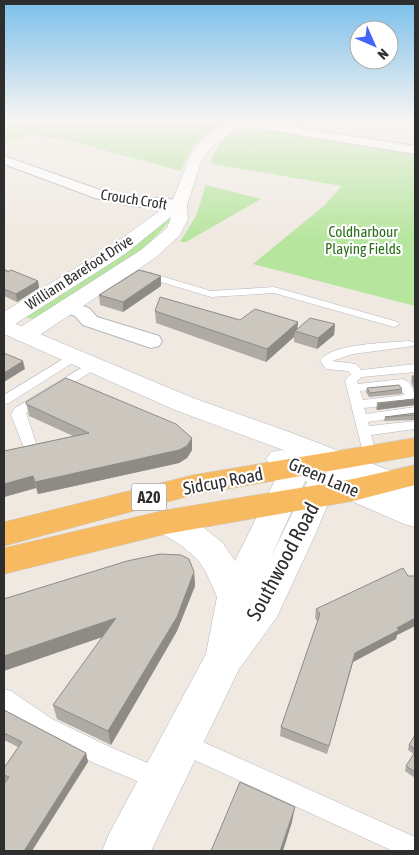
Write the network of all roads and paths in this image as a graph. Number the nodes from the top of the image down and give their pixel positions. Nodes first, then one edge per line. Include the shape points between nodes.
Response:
1 (6, 161) edge
2 (194, 161) edge
3 (179, 205) junction
4 (127, 269) junction
5 (68, 307) junction
6 (4, 321) edge
7 (394, 324) dead end
8 (4, 326) edge
9 (24, 335) junction
10 (151, 341) dead end
11 (409, 344) dead end
12 (83, 361) junction
13 (415, 368) edge
14 (358, 374) junction
15 (413, 398) edge
16 (4, 400) edge
17 (184, 404) junction
18 (360, 414) junction
19 (415, 418) edge
20 (415, 425) edge
21 (415, 447) edge
22 (32, 452) edge
23 (296, 466) junction
24 (324, 478) junction
25 (401, 478) edge
26 (353, 490) junction
27 (415, 496) edge
28 (278, 503) junction
29 (415, 516) edge
30 (166, 522) junction
31 (4, 534) edge
32 (4, 561) edge
33 (234, 597) junction
34 (225, 657) junction
35 (4, 698) edge
36 (172, 762) junction
37 (415, 849) edge
38 (126, 851) edge

1 - 3 street, Crouch Croft via 100,195
2 - 3 street, William Barefoot Drive
3 - 4 street, William Barefoot Drive via 180,219 174,231
3 - 6 street, William Barefoot Drive via 118,250
4 - 5 street, William Barefoot Drive
4 - 7 lane via 211,294 274,290
5 - 9 street, William Barefoot Drive
5 - 10 street via 82,312 90,321
8 - 9 street, Green Lane
9 - 12 street, Green Lane
11 - 14 lane via 344,352 326,360 330,366 352,367
12 - 16 lane
12 - 17 street, Green Lane
12 - 22 lane via 20,411 18,415
13 - 14 lane
14 - 18 lane via 352,380
15 - 18 lane
15 - 18 lane
17 - 23 street, Green Lane via 256,447
17 - 24 street, Green Lane via 251,427
18 - 19 lane
18 - 20 lane
18 - 21 highway, Sidcup Road / A20
18 - 24 highway, Sidcup Road / A20
23 - 24 street, Green Lane
23 - 28 street, Southwood Road
23 - 31 highway, Sidcup Road / A20 via 193,485
24 - 25 street, Green Lane
24 - 26 highway, Sidcup Road / A20
24 - 28 highway, Sidcup Road / A20
24 - 34 street, Southwood Road via 264,606
25 - 26 highway, Sidcup Road / A20
25 - 27 street, Green Lane
26 - 29 street, Green Lane
28 - 30 highway, Sidcup Road / A20
28 - 33 street, Southwood Road
30 - 32 highway, Sidcup Road / A20
30 - 33 street, Southwood Road via 208,547 221,564
33 - 34 street, Southwood Road
34 - 36 street, Southwood Road
35 - 36 lane via 44,726 102,755
36 - 37 lane
36 - 38 street, Southwood Road

